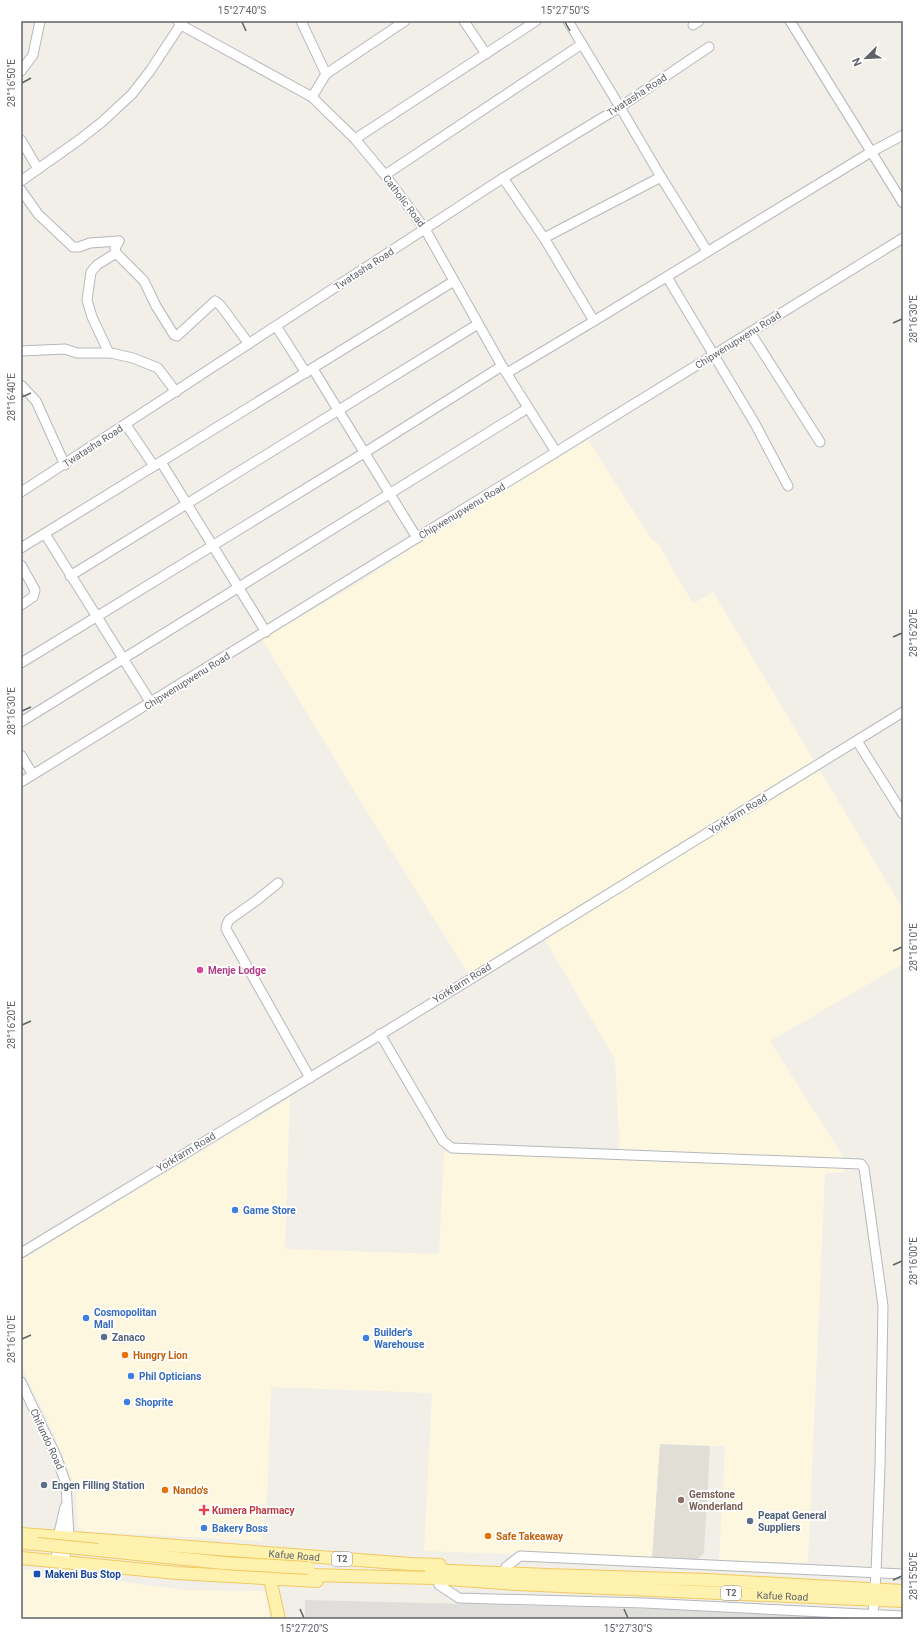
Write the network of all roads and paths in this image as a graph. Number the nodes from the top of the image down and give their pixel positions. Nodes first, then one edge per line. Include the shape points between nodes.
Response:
1 (40, 21) edge
2 (301, 21) edge
3 (405, 21) edge
4 (464, 21) edge
5 (536, 21) edge
6 (790, 21) edge
7 (181, 22) edge
8 (572, 22) edge
9 (582, 44) junction
10 (709, 47) dead end
11 (486, 54) junction
12 (21, 71) edge
13 (326, 74) junction
14 (312, 97) junction
15 (620, 106) junction
16 (903, 135) edge
17 (355, 139) junction
18 (21, 140) edge
19 (871, 152) junction
20 (38, 169) junction
21 (385, 175) junction
22 (661, 177) junction
23 (503, 178) junction
24 (21, 181) edge
25 (21, 190) edge
26 (903, 203) edge
27 (425, 229) junction
28 (544, 238) junction
29 (903, 238) edge
30 (707, 251) junction
31 (116, 253) junction
32 (667, 276) junction
33 (454, 281) junction
34 (594, 321) junction
35 (478, 324) junction
36 (276, 326) junction
37 (750, 332) junction
38 (249, 344) junction
39 (21, 350) edge
40 (109, 353) junction
41 (714, 355) junction
42 (505, 369) junction
43 (309, 371) junction
44 (21, 385) edge
45 (176, 392) junction
46 (528, 408) junction
47 (338, 411) junction
48 (126, 425) junction
49 (820, 442) dead end
50 (556, 452) junction
51 (364, 454) junction
52 (157, 464) junction
53 (65, 465) junction
54 (788, 486) dead end
55 (21, 492) edge
56 (390, 494) junction
57 (187, 504) junction
58 (45, 534) junction
59 (418, 538) junction
60 (212, 546) junction
61 (21, 548) edge
62 (21, 564) edge
63 (70, 576) junction
64 (238, 588) junction
65 (21, 606) edge
66 (96, 617) junction
67 (266, 632) junction
68 (124, 658) junction
69 (21, 663) edge
70 (151, 703) junction
71 (903, 712) edge
72 (21, 722) edge
73 (857, 741) junction
74 (21, 754) edge
75 (33, 775) junction
76 (21, 782) edge
77 (903, 814) edge
78 (278, 883) dead end
79 (380, 1034) junction
80 (310, 1078) junction
81 (21, 1254) edge
82 (21, 1382) edge
83 (21, 1534) edge
84 (63, 1537) junction
85 (21, 1543) edge
86 (37, 1548) junction
87 (21, 1550) edge
88 (266, 1553) junction
89 (21, 1558) edge
90 (60, 1561) junction
91 (506, 1567) junction
92 (876, 1573) junction
93 (903, 1574) edge
94 (264, 1578) junction
95 (291, 1579) junction
96 (614, 1582) junction
97 (439, 1585) junction
98 (655, 1589) junction
99 (903, 1591) edge
100 (874, 1594) junction
101 (762, 1595) junction
102 (274, 1598) junction
103 (903, 1601) edge
104 (644, 1603) junction
105 (756, 1609) junction
106 (873, 1615) junction
107 (903, 1616) edge
108 (279, 1619) edge

1 - 12 street via 34,55
2 - 13 street
3 - 13 street
4 - 11 street
5 - 11 street
6 - 19 street
7 - 14 street, Catholic Road
7 - 20 street via 132,94 96,126
8 - 9 street
9 - 15 street
9 - 21 street
10 - 15 street, Twatasha Road
11 - 17 street
13 - 14 street
14 - 17 street, Catholic Road
15 - 22 street
15 - 23 street, Twatasha Road
16 - 19 street
17 - 21 street, Catholic Road
18 - 20 street
19 - 26 street
19 - 30 street
20 - 24 street
21 - 27 street, Catholic Road
22 - 28 street
22 - 30 street
23 - 27 street, Twatasha Road
23 - 28 street
25 - 31 street via 38,214 73,247 119,241 115,248
27 - 33 street, Catholic Road
27 - 36 street, Twatasha Road
28 - 34 street
29 - 37 street, Chipwenupwenu Road
30 - 32 street
31 - 38 street via 144,281 174,335 177,336 215,301
31 - 40 street via 91,272 87,300
32 - 34 street
32 - 41 street
33 - 35 street, Catholic Road
33 - 43 street
34 - 42 street
35 - 42 street, Catholic Road
35 - 47 street
36 - 38 street, Twatasha Road
36 - 43 street
37 - 41 street, Chipwenupwenu Road
37 - 49 street
38 - 45 street, Twatasha Road
39 - 40 street via 65,349 77,353
40 - 45 street via 134,358 158,368
41 - 50 street, Chipwenupwenu Road
41 - 54 street
42 - 46 street, Catholic Road
42 - 51 street
43 - 47 street
43 - 52 street
44 - 53 street via 36,401
45 - 48 street, Twatasha Road
46 - 50 street, Catholic Road
46 - 56 street
47 - 51 street
47 - 57 street
48 - 52 street
48 - 53 street, Twatasha Road
50 - 59 street, Chipwenupwenu Road
51 - 56 street
51 - 60 street
52 - 57 street
52 - 58 street
53 - 55 street, Twatasha Road
56 - 59 street
56 - 64 street
57 - 60 street
57 - 63 street
58 - 61 street
58 - 63 street
59 - 67 street, Chipwenupwenu Road
60 - 64 street
60 - 66 street
62 - 65 street via 35,590 32,599
63 - 66 street
64 - 67 street
64 - 68 street
66 - 68 street
66 - 69 street
67 - 70 street, Chipwenupwenu Road
68 - 70 street
68 - 72 street
70 - 75 street, Chipwenupwenu Road
71 - 73 street, Yorkfarm Road
73 - 77 street
73 - 79 street, Yorkfarm Road
74 - 75 street
75 - 76 street, Chipwenupwenu Road
78 - 80 street via 229,920 226,930
79 - 80 street, Yorkfarm Road
79 - 92 street via 443,1141 452,1148 861,1164 864,1168 883,1306
80 - 81 street, Yorkfarm Road
82 - 84 street, Chifundo Road via 66,1484
83 - 84 main road, Kafue Road / T2
84 - 88 main road, Kafue Road / T2
84 - 90 street, Chifundo Road
85 - 86 main road, Kafue Road / T2
86 - 87 main road, Kafue Road / T2
86 - 96 main road, Kafue Road / T2, bridge via 224,1566 308,1571 451,1570
88 - 91 main road, Kafue Road / T2 via 410,1564
88 - 94 main road
89 - 90 main road, Kafue Road / T2
90 - 94 main road, Kafue Road / T2 via 177,1573
91 - 92 street via 520,1556
91 - 96 main road, Kafue Road / T2 via 580,1570
92 - 93 street
92 - 100 street
94 - 95 main road, Kafue Road / T2
94 - 102 main road
95 - 97 main road, Kafue Road / T2
95 - 102 main road
96 - 97 main road, Kafue Road / T2 via 575,1594
96 - 98 main road, Kafue Road / T2
96 - 100 main road, Kafue Road / T2 via 732,1581
97 - 104 street via 459,1598
98 - 101 main road, Kafue Road / T2
98 - 104 street
99 - 100 main road, Kafue Road / T2
100 - 101 main road, Kafue Road / T2
100 - 103 main road, Kafue Road / T2
100 - 106 street
101 - 105 street
102 - 108 main road
104 - 105 street
105 - 106 street
106 - 107 street

